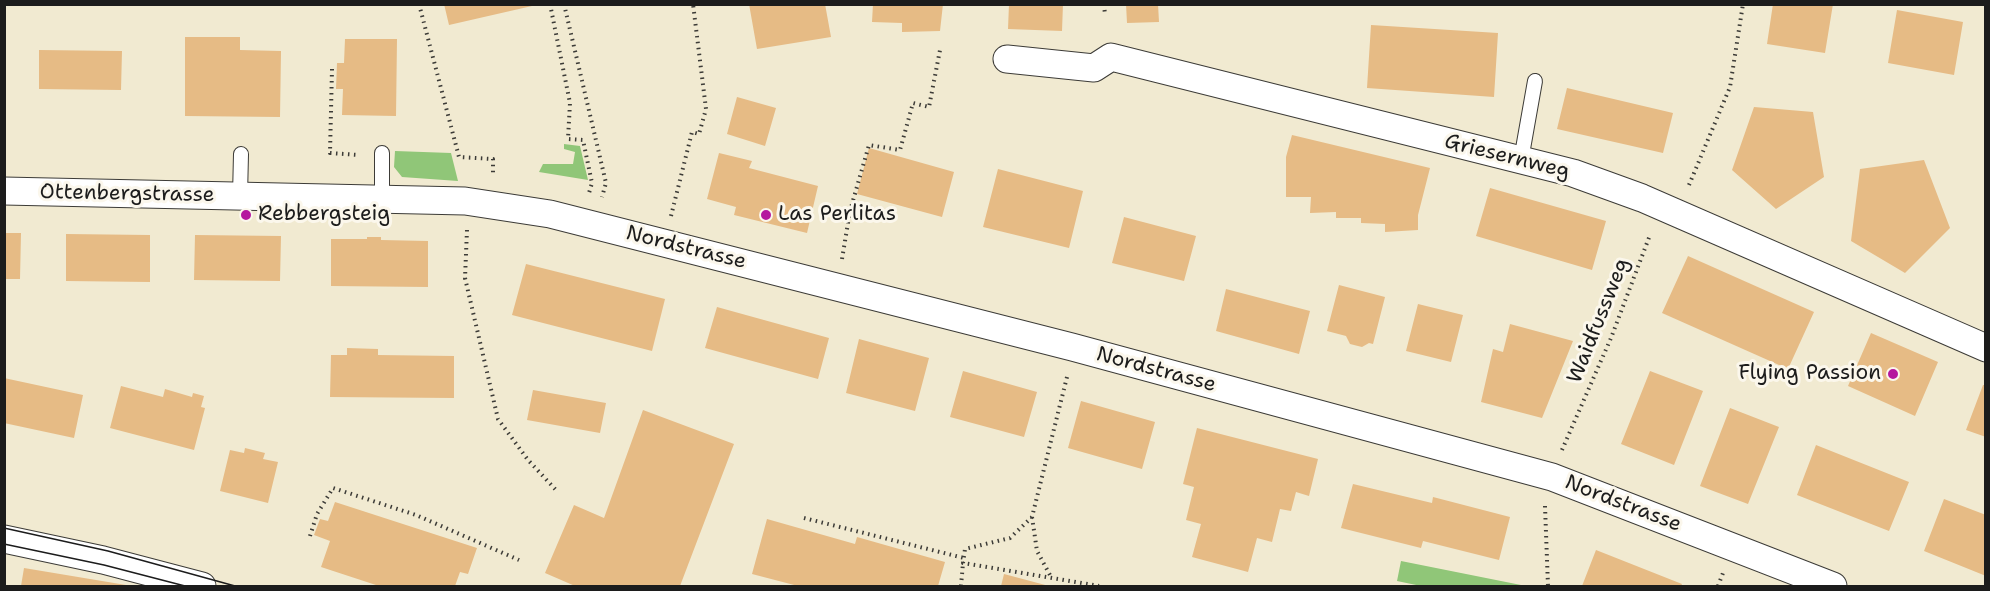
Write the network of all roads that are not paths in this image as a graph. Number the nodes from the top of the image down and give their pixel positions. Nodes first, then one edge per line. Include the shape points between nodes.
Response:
1 (1007, 59) dead end
2 (1535, 81) dead end
3 (382, 153) dead end
4 (241, 154) dead end
5 (1521, 160) junction
6 (4, 192) edge
7 (240, 196) junction
8 (382, 197) junction
9 (466, 213) joint
10 (1986, 348) edge
11 (4, 539) edge
12 (202, 586) edge
13 (1833, 586) edge

1 - 5 street, Griesernweg via 1094,68 1111,57
2 - 5 lane
3 - 8 lane
4 - 7 lane
5 - 10 street, Griesernweg via 1573,173 1642,198
6 - 7 street, Ottenbergstrasse
7 - 8 street, Ottenbergstrasse
8 - 9 street, Ottenbergstrasse
9 - 13 street, Nordstrasse via 550,214 1072,347 1552,477
11 - 12 street

